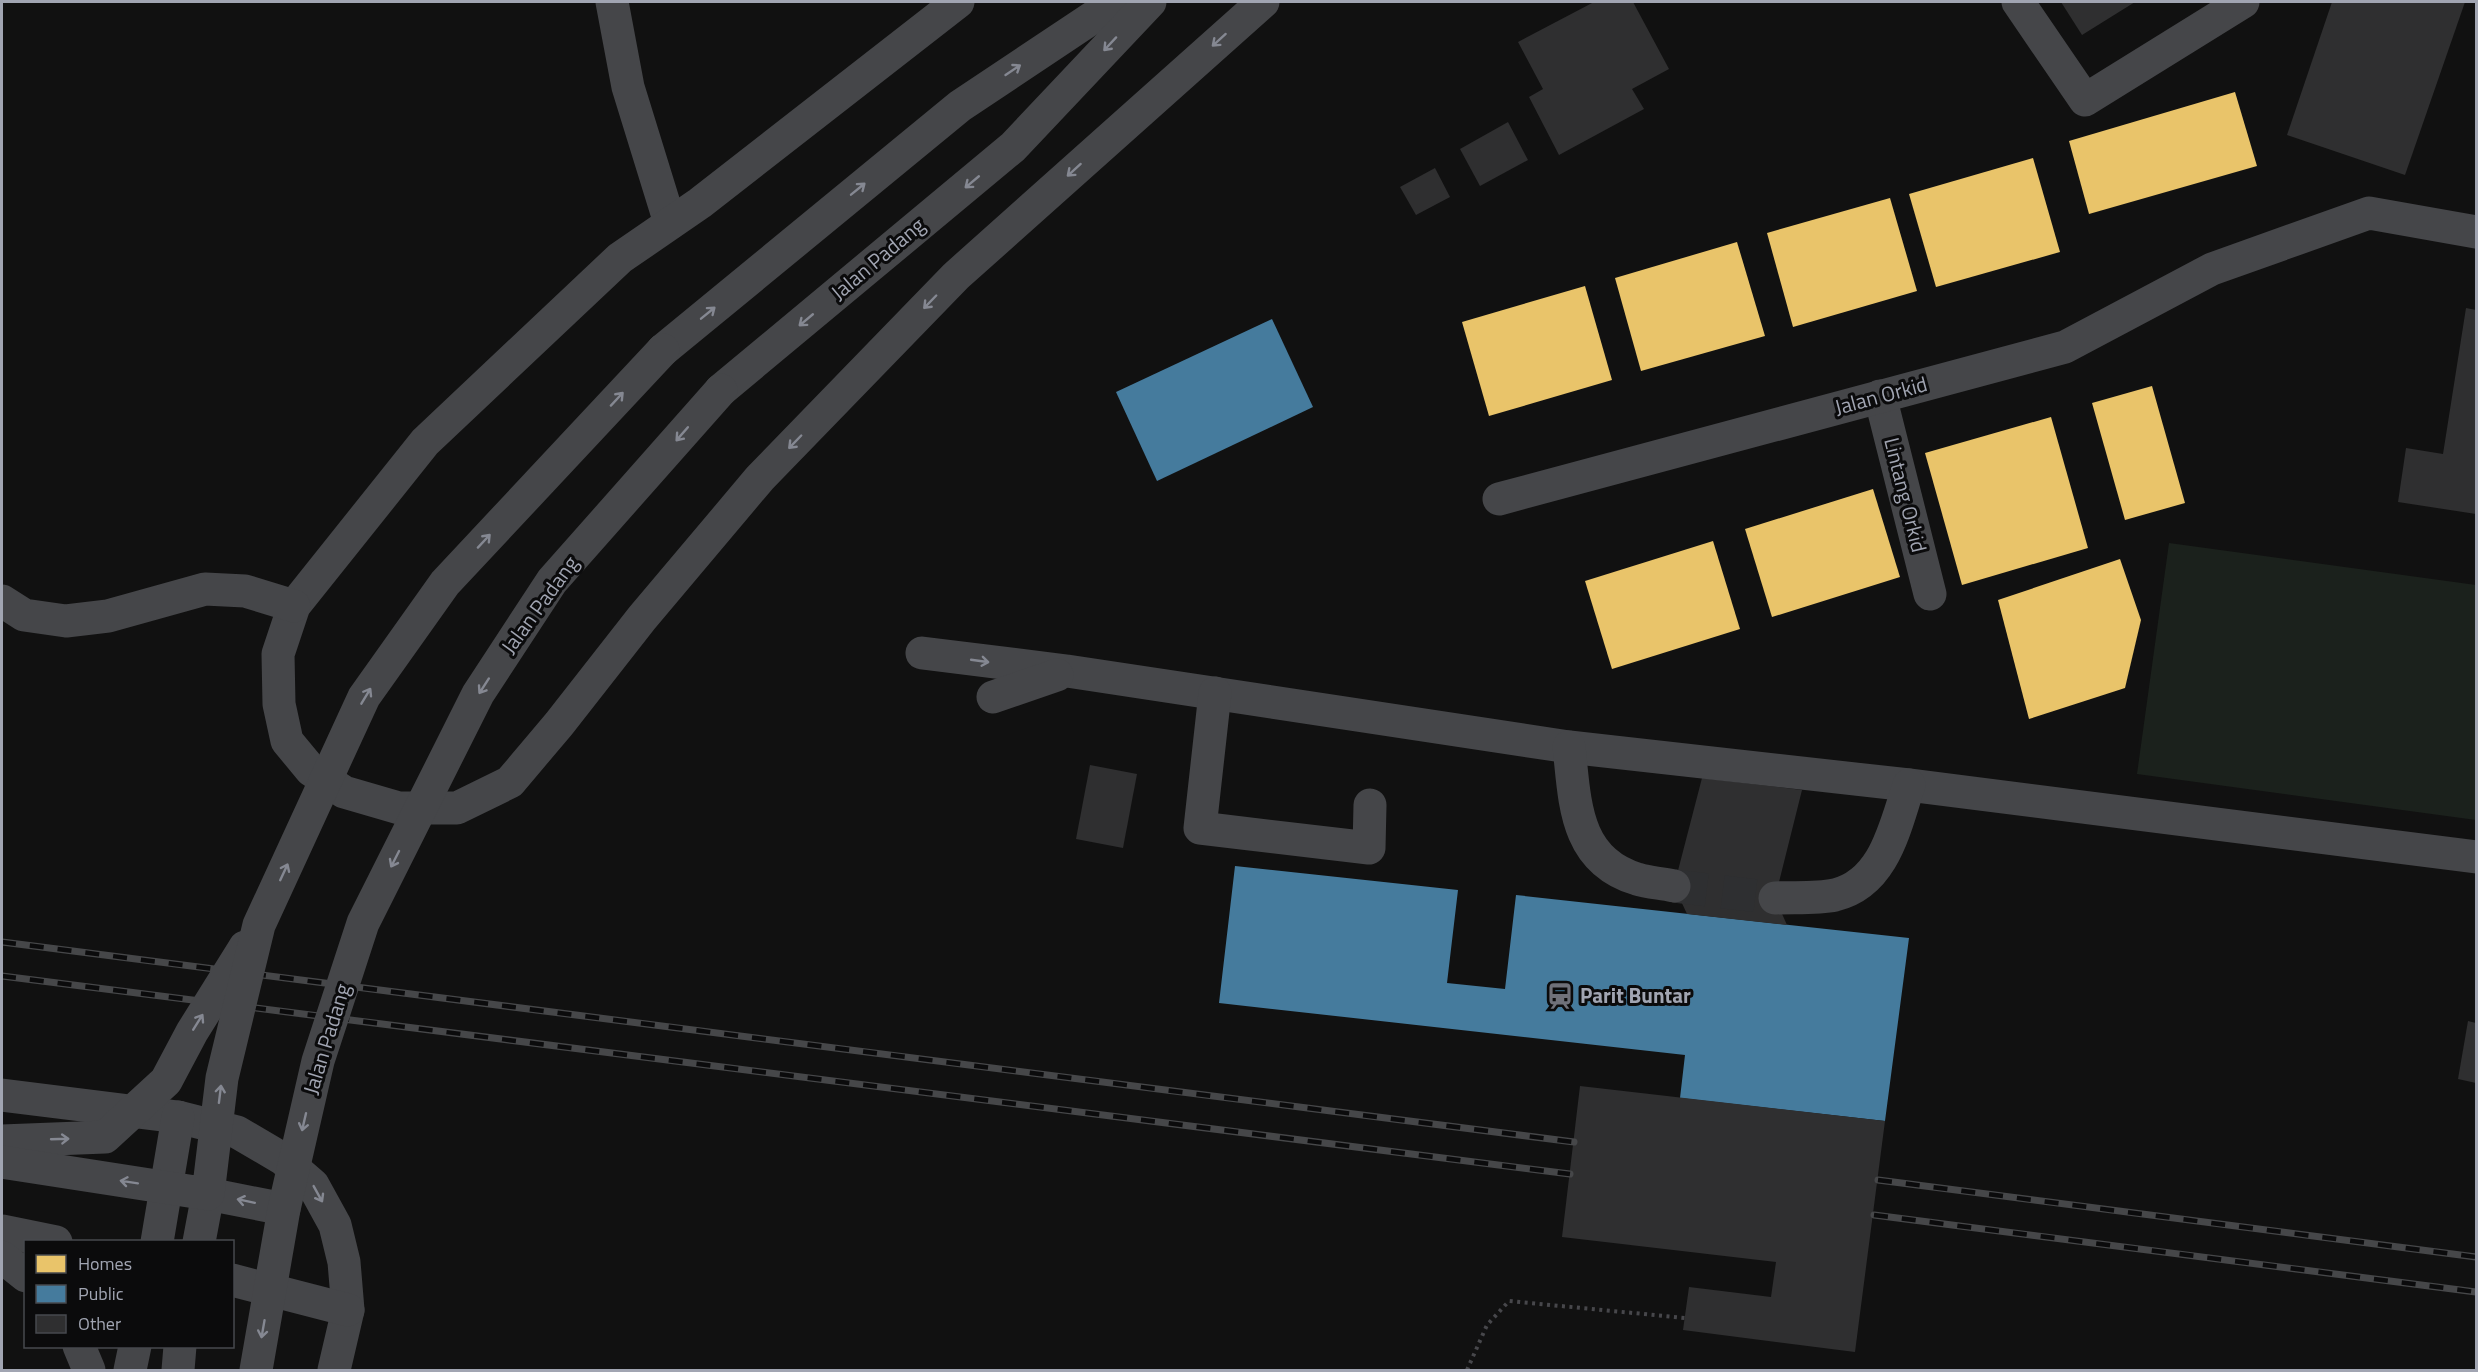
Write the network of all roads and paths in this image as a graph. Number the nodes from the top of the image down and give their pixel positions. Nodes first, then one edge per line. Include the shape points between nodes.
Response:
1 (612, 2) edge
2 (958, 2) edge
3 (1116, 2) edge
4 (1150, 2) edge
5 (1263, 2) edge
6 (2018, 2) edge
7 (2243, 2) edge
8 (670, 224) junction
9 (2476, 232) edge
10 (1880, 396) junction
11 (1499, 499) dead end
12 (1930, 594) dead end
13 (2, 601) edge
14 (294, 606) junction
15 (922, 653) dead end
16 (1067, 671) junction
17 (1215, 693) junction
18 (993, 697) dead end
19 (1569, 747) junction
20 (1909, 785) junction
21 (1370, 805) dead end
22 (2476, 857) edge
23 (1674, 886) tunnel mouth
24 (1774, 898) tunnel mouth
25 (259, 925) junction
26 (2, 1095) edge
27 (178, 1117) junction
28 (2, 1141) edge
29 (2, 1162) edge
30 (208, 1194) junction
31 (284, 1209) junction
32 (2, 1232) edge
33 (45, 1240) edge
34 (157, 1240) edge
35 (199, 1240) edge
36 (2, 1257) edge
37 (24, 1274) edge
38 (234, 1281) edge
39 (348, 1310) junction
40 (1685, 1318) dead end
41 (79, 1348) edge
42 (135, 1348) edge
43 (180, 1348) edge
44 (89, 1371) edge
45 (130, 1371) edge
46 (178, 1371) edge
47 (256, 1371) edge
48 (334, 1371) edge
49 (1467, 1371) edge

1 - 8 street via 628,87
2 - 8 street
25 -> 3 street, bridge via 364,697 445,583 663,350 960,106
4 -> 31 street, Jalan Padang, bridge via 1013,147 721,390 552,581 478,694 363,923 318,1061
5 -> 14 street via 956,276 759,478 510,782 458,808 399,808 344,792 311,770 287,741 279,704 278,654
6 - 7 street via 2085,100
8 - 14 street via 620,258 425,442
9 - 10 street, Jalan Orkid via 2369,213 2212,269 2065,347
10 - 11 street, Jalan Orkid
10 - 12 street, Lintang Orkid
13 - 14 street via 24,615 66,621 108,616 205,589 245,591
15 -> 16 street
16 - 17 street
16 - 18 street
17 - 19 street
17 - 21 street via 1200,828 1369,848
19 - 20 street
19 - 23 street via 1577,813 1588,843 1605,864 1636,879
20 - 22 street
20 - 24 street via 1886,852 1866,880 1835,895
28 -> 25 street, bridge via 105,1137 166,1081
30 -> 25 street, bridge via 222,1078
26 - 27 street
27 - 34 street
27 -> 39 street via 237,1132 283,1159 313,1185 335,1225 344,1262
30 -> 29 street, bridge
31 -> 30 street
30 - 35 street
31 -> 47 street, Jalan Padang, bridge
32 - 33 street
36 - 37 street
38 - 39 street
39 - 48 street
40 - 49 path via 1509,1301 1487,1324
41 - 44 street
42 - 45 street
43 - 46 street

